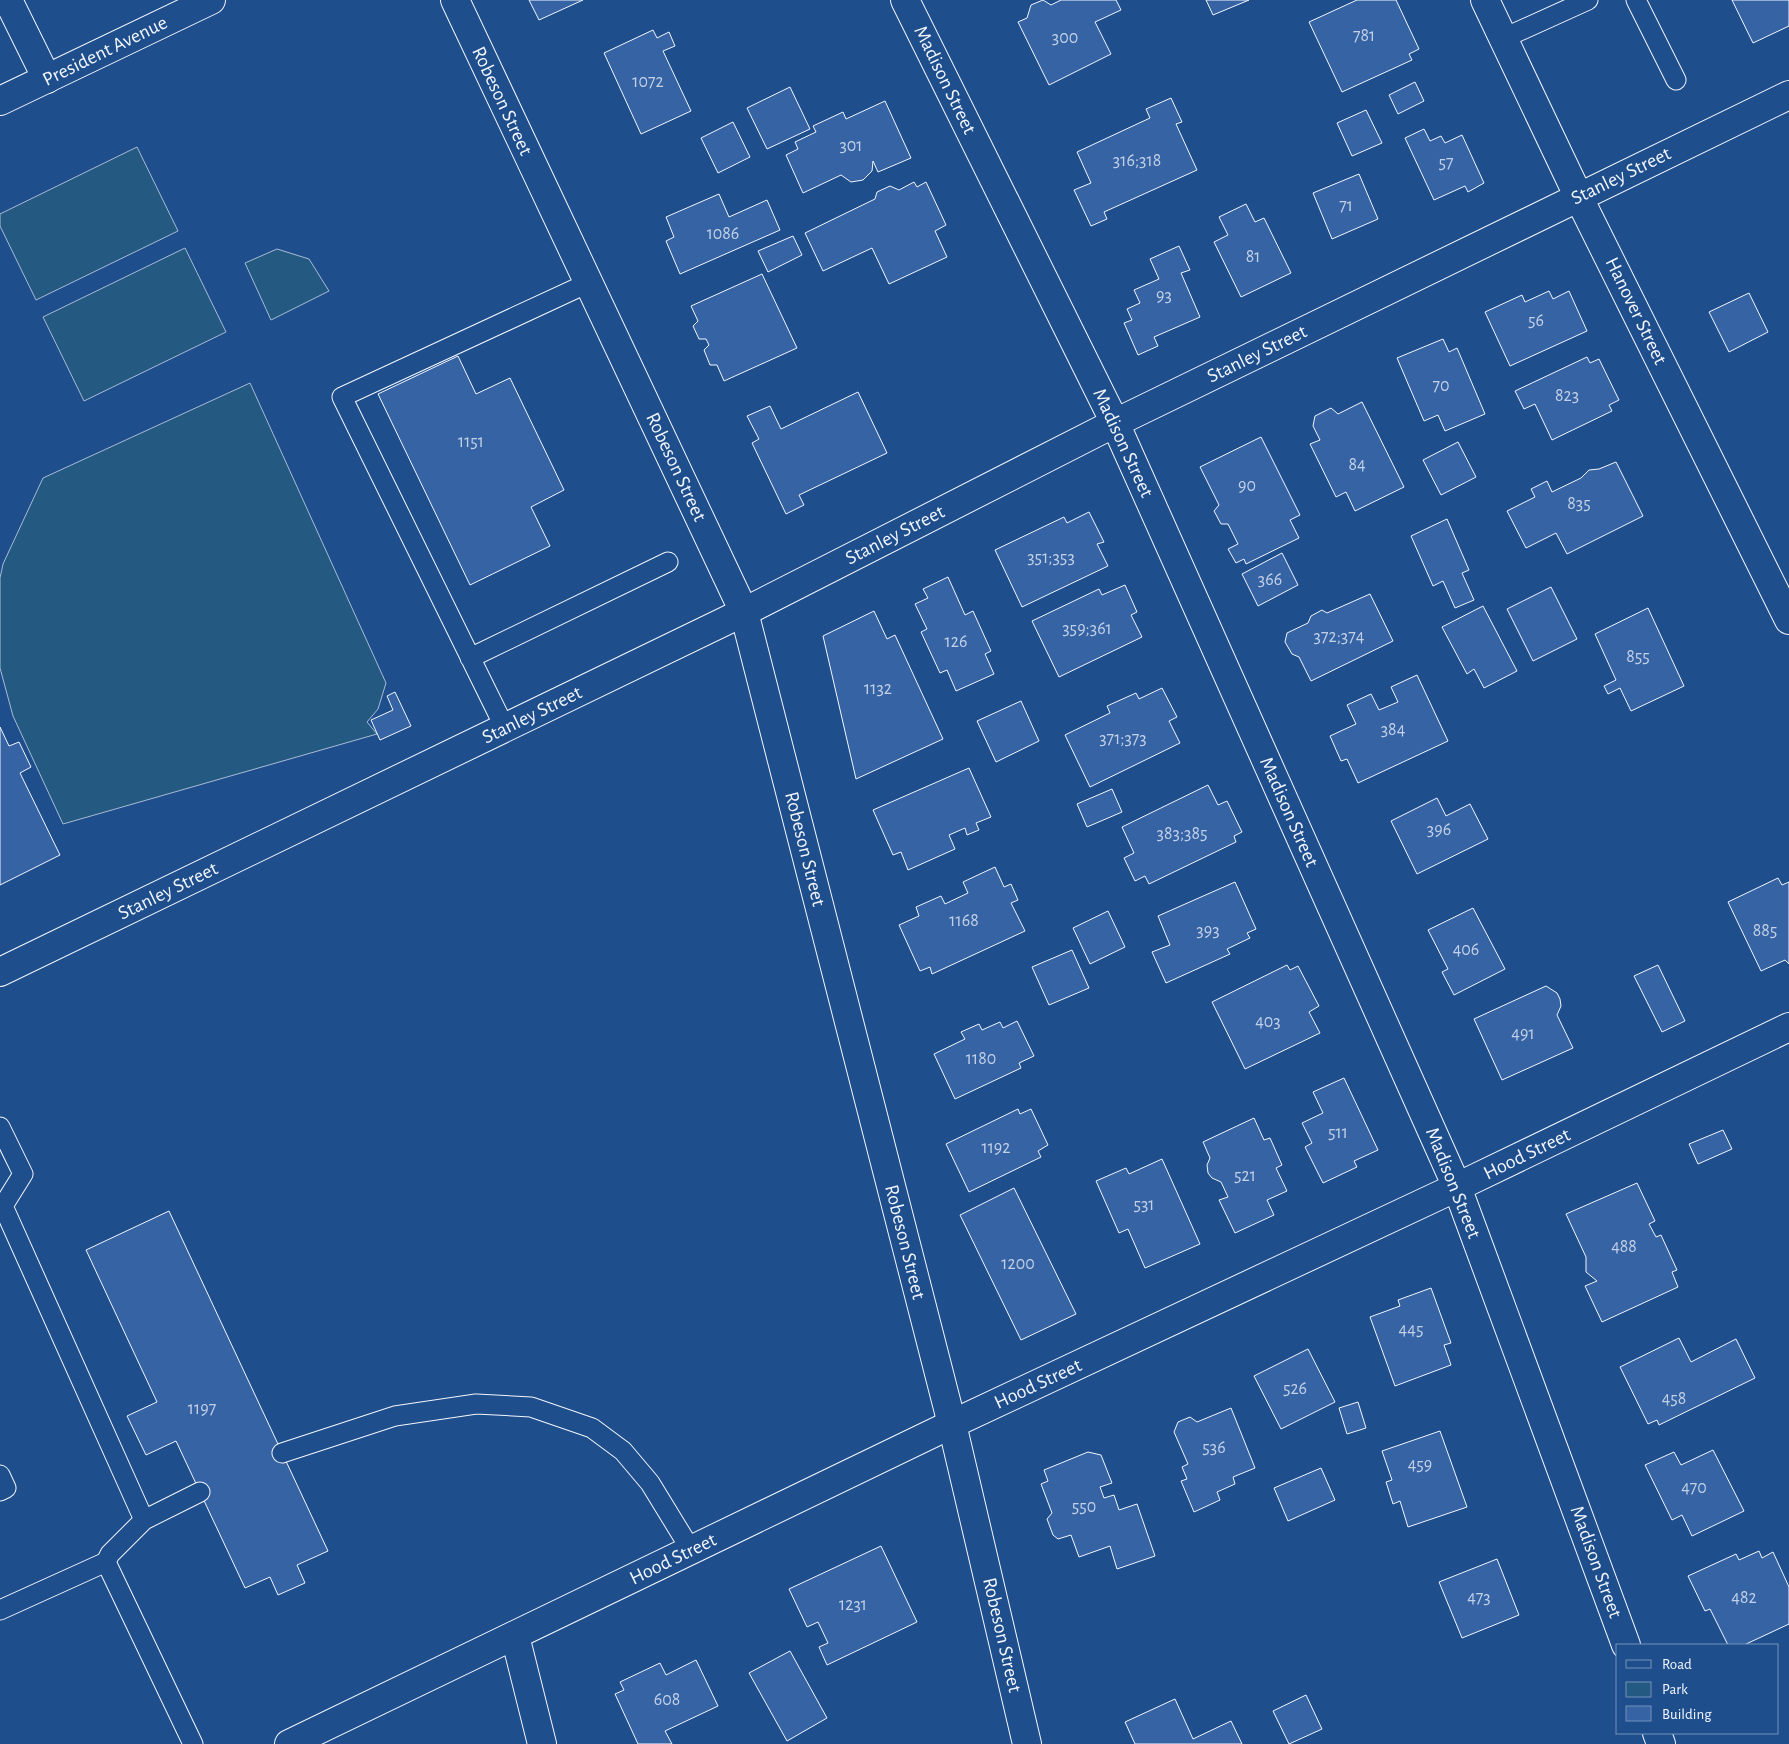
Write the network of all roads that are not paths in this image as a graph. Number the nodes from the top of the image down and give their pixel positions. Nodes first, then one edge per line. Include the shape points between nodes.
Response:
1 (8, 0) edge
2 (211, 0) edge
3 (455, 0) edge
4 (906, 0) edge
5 (1486, 0) edge
6 (1588, 0) edge
7 (1636, 0) edge
8 (1504, 38) junction
9 (47, 79) junction
10 (1676, 80) dead end
11 (1789, 95) edge
12 (0, 102) edge
13 (1580, 197) junction
14 (588, 283) junction
15 (1115, 423) junction
16 (668, 562) dead end
17 (744, 612) junction
18 (1789, 620) edge
19 (470, 658) junction
20 (505, 728) junction
21 (0, 972) edge
22 (1789, 1027) edge
23 (0, 1127) edge
24 (1457, 1188) junction
25 (952, 1424) junction
26 (282, 1453) dead end
27 (0, 1475) edge
28 (0, 1491) edge
29 (200, 1492) dead end
30 (144, 1520) junction
31 (691, 1550) junction
32 (106, 1562) junction
33 (0, 1610) edge
34 (515, 1636) junction
35 (1626, 1644) edge
36 (193, 1744) edge
37 (289, 1744) edge
38 (542, 1744) edge
39 (1027, 1744) edge

1 - 9 street
2 - 9 street, President Avenue
3 - 14 street, Robeson Street
4 - 15 street, Madison Street
5 - 8 street, Hanover Street
6 - 8 lane
7 - 10 lane
8 - 13 street, Hanover Street
9 - 12 street, President Avenue
11 - 13 street, Stanley Street
13 - 15 street, Stanley Street
13 - 18 street, Hanover Street
14 - 17 street, Robeson Street
14 - 19 lane via 342,397
15 - 17 street, Stanley Street
15 - 24 street, Madison Street
16 - 19 lane
17 - 20 street, Stanley Street
17 - 25 street, Robeson Street
19 - 20 lane
20 - 21 street, Stanley Street
22 - 24 street, Hood Street
23 - 30 lane via 23,1174 3,1206
24 - 25 street, Hood Street
24 - 35 street, Madison Street
25 - 31 street, Hood Street
25 - 39 street, Robeson Street
26 - 31 lane via 395,1416 476,1404 531,1407 592,1428 622,1452 650,1483
27 - 28 lane via 6,1488
29 - 30 lane
30 - 32 lane
31 - 34 street, Hood Street
32 - 33 lane
32 - 36 lane
34 - 37 street, Hood Street
34 - 38 street

